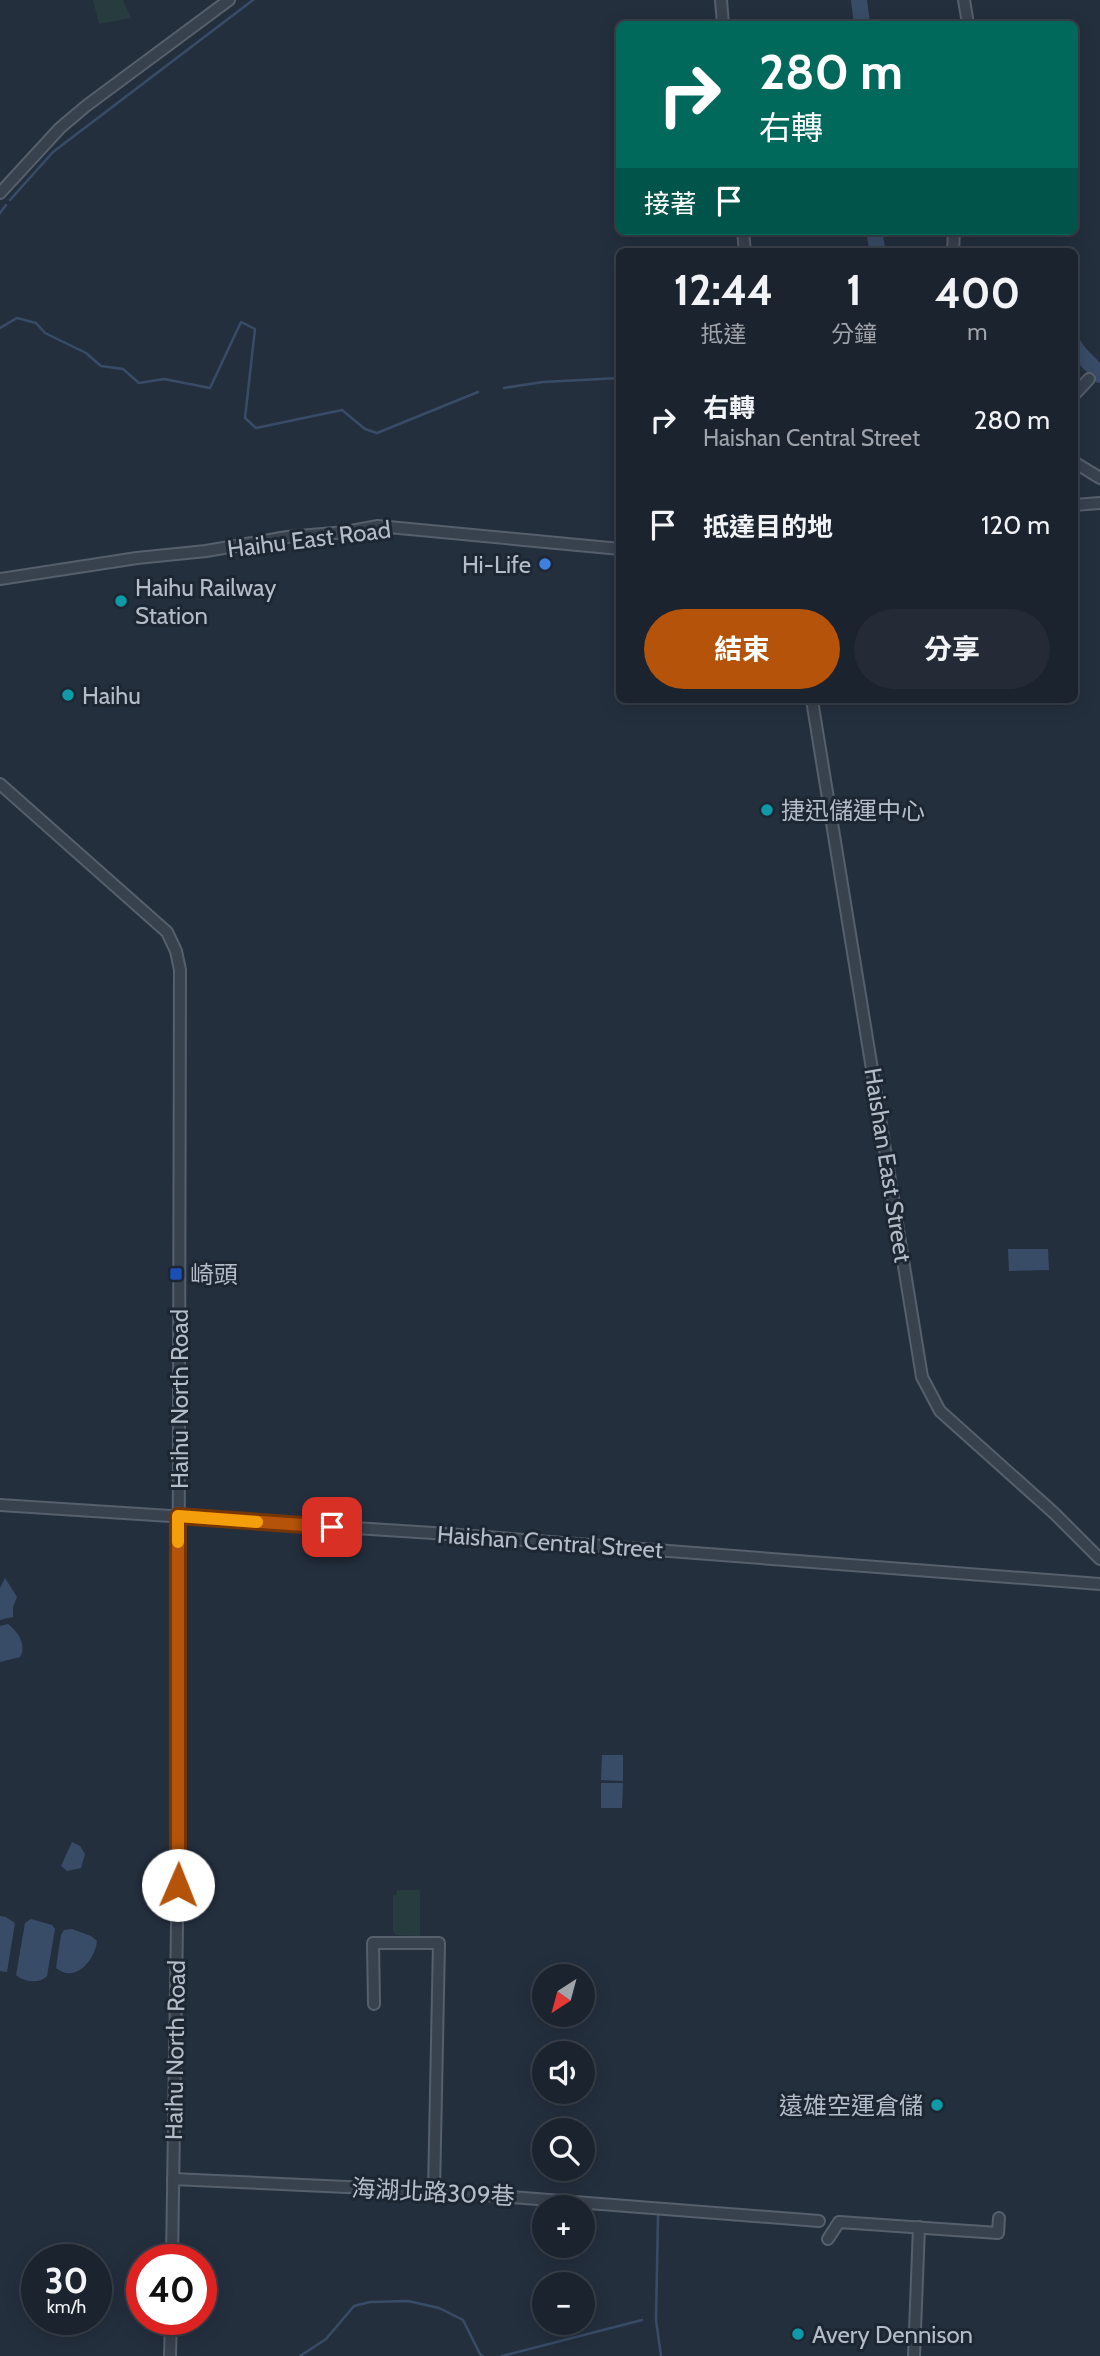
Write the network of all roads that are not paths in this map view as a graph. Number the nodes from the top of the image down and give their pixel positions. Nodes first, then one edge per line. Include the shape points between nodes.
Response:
1 (229, 0) edge
2 (721, 0) edge
3 (964, 0) edge
4 (723, 21) edge
5 (968, 21) edge
6 (0, 193) edge
7 (1089, 379) dead end
8 (1078, 391) edge
9 (1078, 464) edge
10 (1100, 478) edge
11 (1100, 503) edge
12 (1078, 505) edge
13 (616, 549) edge
14 (0, 579) edge
15 (812, 703) edge
16 (0, 784) edge
17 (0, 1505) edge
18 (178, 1516) junction
19 (1100, 1559) edge
20 (1100, 1584) edge
21 (374, 2004) dead end
22 (173, 2179) junction
23 (434, 2191) junction
24 (999, 2218) dead end
25 (819, 2221) dead end
26 (919, 2227) junction
27 (828, 2239) dead end
28 (172, 2244) edge
29 (171, 2335) edge
30 (170, 2356) edge
31 (914, 2356) edge

1 - 6 street via 77,113
2 - 4 street
3 - 5 street
7 - 8 street
9 - 10 street
11 - 12 street
13 - 14 street, Haihu East Road via 378,526
15 - 19 street, Haishan East Street via 922,1377 940,1410
16 - 18 street, Haihu North Road via 140,906 167,932 176,951 180,970
17 - 18 street, Haishan Central Street
18 - 20 street, Haishan Central Street
18 - 22 street, Haihu North Road
21 - 23 street via 373,1943 439,1943
22 - 23 street, 海湖北路309巷
22 - 28 street, Haihu North Road
23 - 25 street, 海湖北路309巷
24 - 26 street via 998,2233
26 - 27 street via 839,2222
26 - 31 street
29 - 30 street

